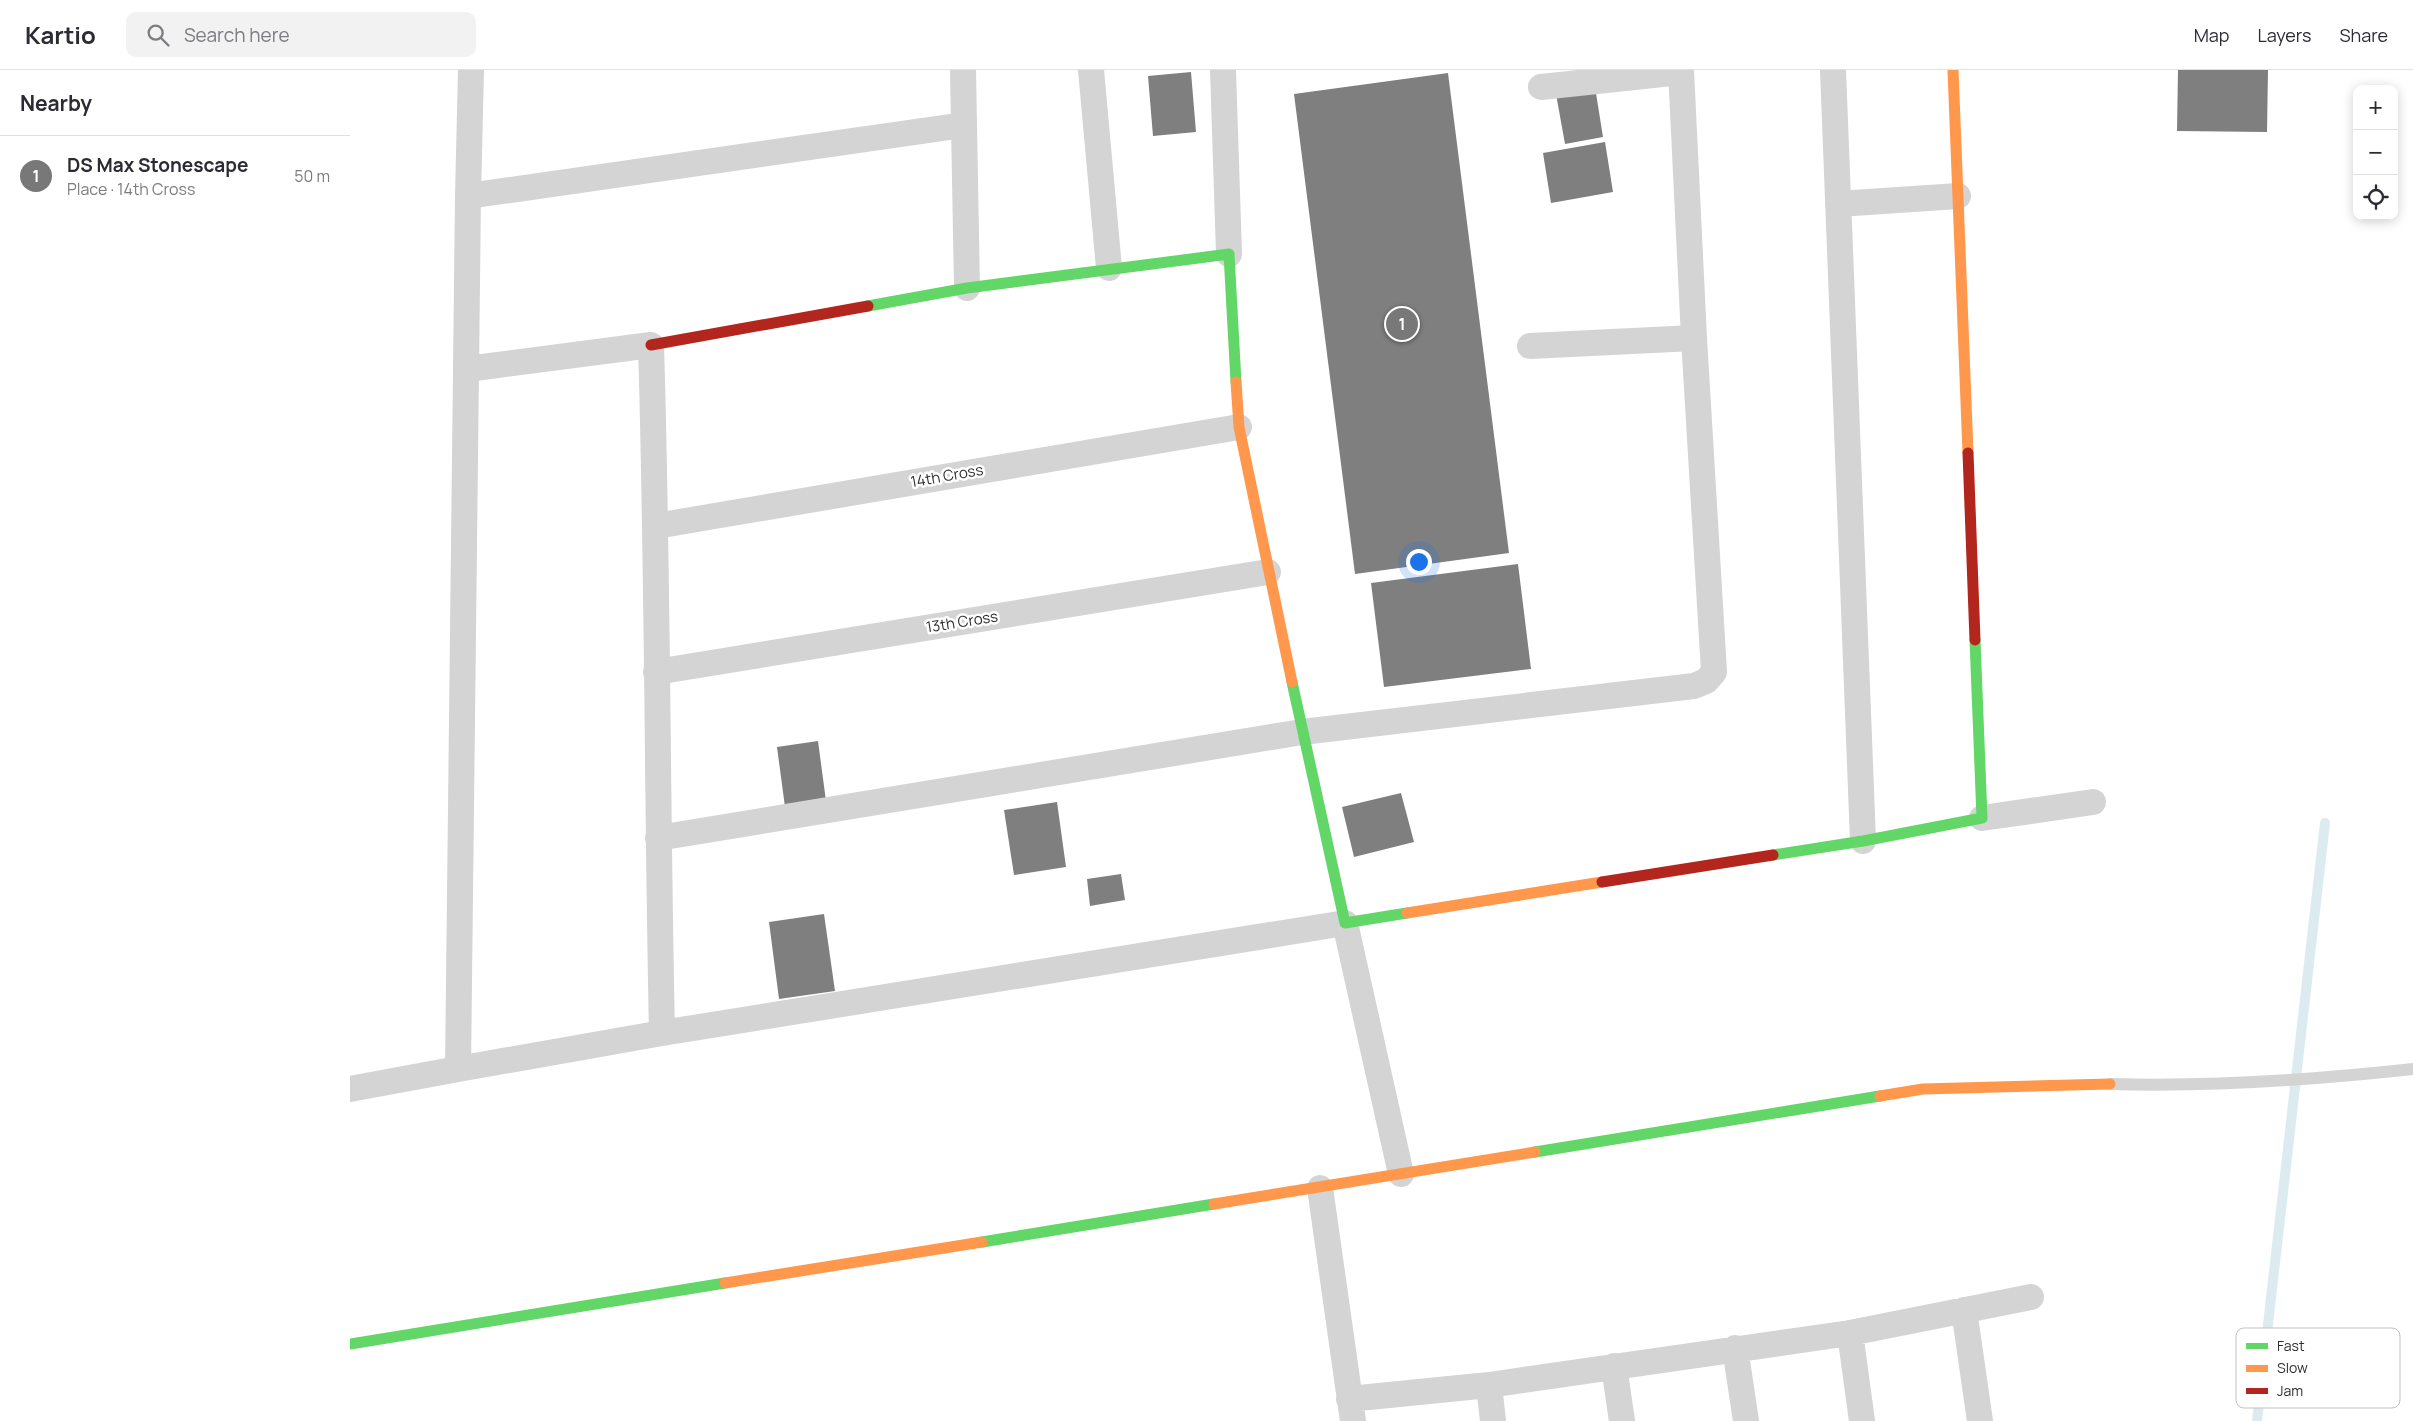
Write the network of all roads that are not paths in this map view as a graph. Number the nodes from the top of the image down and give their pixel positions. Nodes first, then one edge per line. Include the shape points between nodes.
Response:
1 (471, 70) edge
2 (963, 70) edge
3 (1092, 70) edge
4 (1223, 70) edge
5 (1833, 70) edge
6 (1953, 70) edge
7 (1681, 71) edge
8 (1542, 87) dead end
9 (964, 125) junction
10 (468, 196) junction
11 (1958, 196) junction
12 (1838, 204) junction
13 (1229, 254) junction
14 (1109, 268) junction
15 (967, 288) junction
16 (1694, 338) junction
17 (651, 345) junction
18 (1530, 346) dead end
19 (467, 369) junction
20 (1239, 427) junction
21 (656, 526) junction
22 (1268, 572) junction
23 (656, 672) junction
24 (1302, 732) junction
25 (2093, 802) dead end
26 (1982, 818) junction
27 (658, 838) junction
28 (1863, 841) junction
29 (1345, 924) junction
30 (662, 1033) junction
31 (458, 1069) junction
32 (2413, 1069) edge
33 (2110, 1084) joint
34 (350, 1089) edge
35 (1401, 1174) junction
36 (1320, 1188) junction
37 (2031, 1297) dead end
38 (1964, 1310) junction
39 (1850, 1333) junction
40 (350, 1344) edge
41 (1735, 1348) junction
42 (1614, 1366) junction
43 (1489, 1385) junction
44 (1351, 1410) edge
45 (1493, 1421) edge
46 (1622, 1421) edge
47 (1746, 1421) edge
48 (1862, 1421) edge
49 (1980, 1421) edge

1 - 10 street
2 - 9 street
3 - 14 street
4 - 13 street
5 - 12 street
6 - 11 street
7 - 8 street
7 - 16 street
9 - 10 street
9 - 15 street
10 - 19 street
11 - 12 street
11 - 26 street
12 - 28 street
13 - 14 street
13 - 20 street
14 - 15 street
15 - 17 street
16 - 18 street
16 - 24 street via 1714,672 1706,681 1694,686
17 - 19 street
17 - 21 street
19 - 31 street
20 - 21 street, 14th Cross
20 - 22 street
21 - 23 street
22 - 23 street, 13th Cross
22 - 24 street
23 - 27 street
24 - 27 street
24 - 29 street
25 - 26 street
26 - 28 street
27 - 30 street
28 - 29 street
29 - 30 street
29 - 35 street
30 - 31 street
31 - 34 street
32 - 33 lane via 2166,1085
33 - 35 street via 1923,1089
35 - 36 street
36 - 40 street
36 - 44 street
37 - 38 street
38 - 39 street
38 - 49 street
39 - 41 street
39 - 48 street
41 - 42 street
41 - 47 street
42 - 43 street
42 - 46 street
43 - 44 street
43 - 45 street

